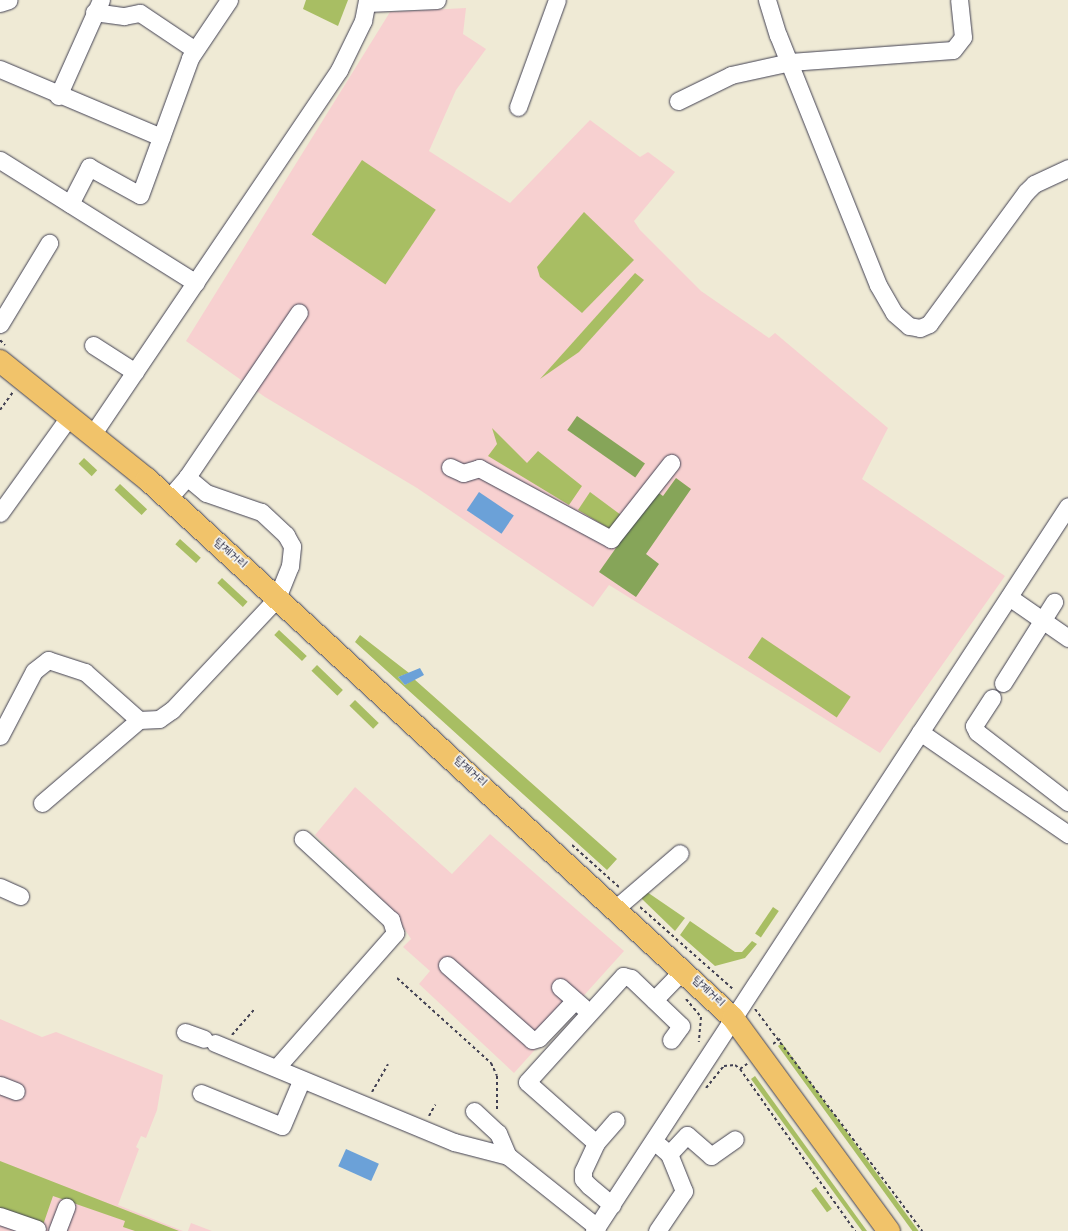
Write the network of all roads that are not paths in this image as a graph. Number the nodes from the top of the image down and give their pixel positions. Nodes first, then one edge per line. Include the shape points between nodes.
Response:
1 (229, 0) edge
2 (437, 0) edge
3 (557, 0) edge
4 (767, 0) edge
5 (959, 0) edge
6 (367, 1) edge
7 (97, 6) edge
8 (195, 50) junction
9 (790, 62) junction
10 (0, 69) edge
11 (58, 96) junction
12 (678, 101) dead end
13 (518, 107) dead end
14 (161, 137) junction
15 (0, 160) edge
16 (1068, 168) edge
17 (70, 204) junction
18 (49, 243) dead end
19 (196, 283) junction
20 (299, 312) dead end
21 (0, 324) edge
22 (93, 345) dead end
23 (0, 361) edge
24 (135, 372) junction
25 (69, 417) junction
26 (92, 435) junction
27 (671, 463) dead end
28 (450, 468) dead end
29 (187, 477) junction
30 (168, 499) junction
31 (1068, 506) edge
32 (0, 513) edge
33 (1009, 597) junction
34 (278, 598) junction
35 (1054, 602) dead end
36 (1044, 619) junction
37 (1068, 638) edge
38 (1003, 683) dead end
39 (992, 698) dead end
40 (139, 720) junction
41 (920, 732) junction
42 (0, 736) edge
43 (1068, 802) edge
44 (42, 803) dead end
45 (1068, 834) edge
46 (303, 839) dead end
47 (680, 852) dead end
48 (0, 887) edge
49 (20, 896) dead end
50 (616, 908) junction
51 (447, 966) dead end
52 (676, 977) junction
53 (560, 987) dead end
54 (575, 1000) junction
55 (654, 1000) junction
56 (589, 1013) junction
57 (733, 1018) junction
58 (185, 1032) dead end
59 (671, 1040) dead end
60 (277, 1067) junction
61 (301, 1081) junction
62 (202, 1093) dead end
63 (474, 1112) dead end
64 (616, 1120) dead end
65 (735, 1139) dead end
66 (654, 1141) junction
67 (596, 1144) junction
68 (669, 1154) junction
69 (508, 1156) junction
70 (612, 1205) junction
71 (66, 1207) dead end
72 (0, 1216) edge
73 (37, 1229) dead end
74 (595, 1229) edge
75 (57, 1231) edge
76 (656, 1231) edge
77 (889, 1231) edge

1 - 8 street
2 - 6 street
3 - 13 street
4 - 9 street
5 - 9 street via 963,37 953,50
6 - 19 street via 363,21 339,70
7 - 8 street via 124,16 140,14
7 - 11 street
8 - 14 street
9 - 12 street via 731,75
9 - 16 street via 878,285 894,313 909,326 920,328 929,324 1034,184
10 - 11 street
11 - 14 street
14 - 17 street via 140,195 89,167
15 - 17 street
17 - 19 street
18 - 21 street
19 - 24 street
20 - 29 street
22 - 24 street
23 - 25 main road, 탑제거리
24 - 26 street
25 - 26 main road, 탑제거리
25 - 32 street
26 - 30 main road, 탑제거리
27 - 28 street via 611,539 479,468 463,473
29 - 30 street
29 - 34 street via 206,493 262,512 286,535 292,546 290,566
30 - 34 main road, 탑제거리
31 - 33 street
33 - 36 street
33 - 41 street
34 - 40 street via 172,710 159,719
34 - 50 main road, 탑제거리
35 - 36 street
36 - 37 street
36 - 38 street
39 - 43 street via 974,726 976,732
40 - 42 street via 84,672 48,660 34,671
40 - 44 street
41 - 45 street
41 - 57 street
46 - 60 street via 391,920 395,933
47 - 50 street
48 - 49 street
50 - 52 main road, 탑제거리
51 - 54 street via 532,1040 539,1038
52 - 55 street
52 - 57 main road, 탑제거리
53 - 54 street
54 - 56 street
55 - 56 street via 631,978 623,976
55 - 59 street via 682,1026
56 - 67 street via 527,1082
57 - 66 street
57 - 77 main road, 탑제거리
58 - 60 street
60 - 61 street
61 - 62 street via 282,1126
61 - 69 street via 454,1142
63 - 69 street via 498,1134
64 - 67 street
65 - 68 street via 711,1156 687,1135
66 - 68 street
66 - 70 street
67 - 70 street via 588,1155 583,1178
68 - 76 street via 684,1191
69 - 74 street
70 - 74 street
71 - 75 street
72 - 73 street

